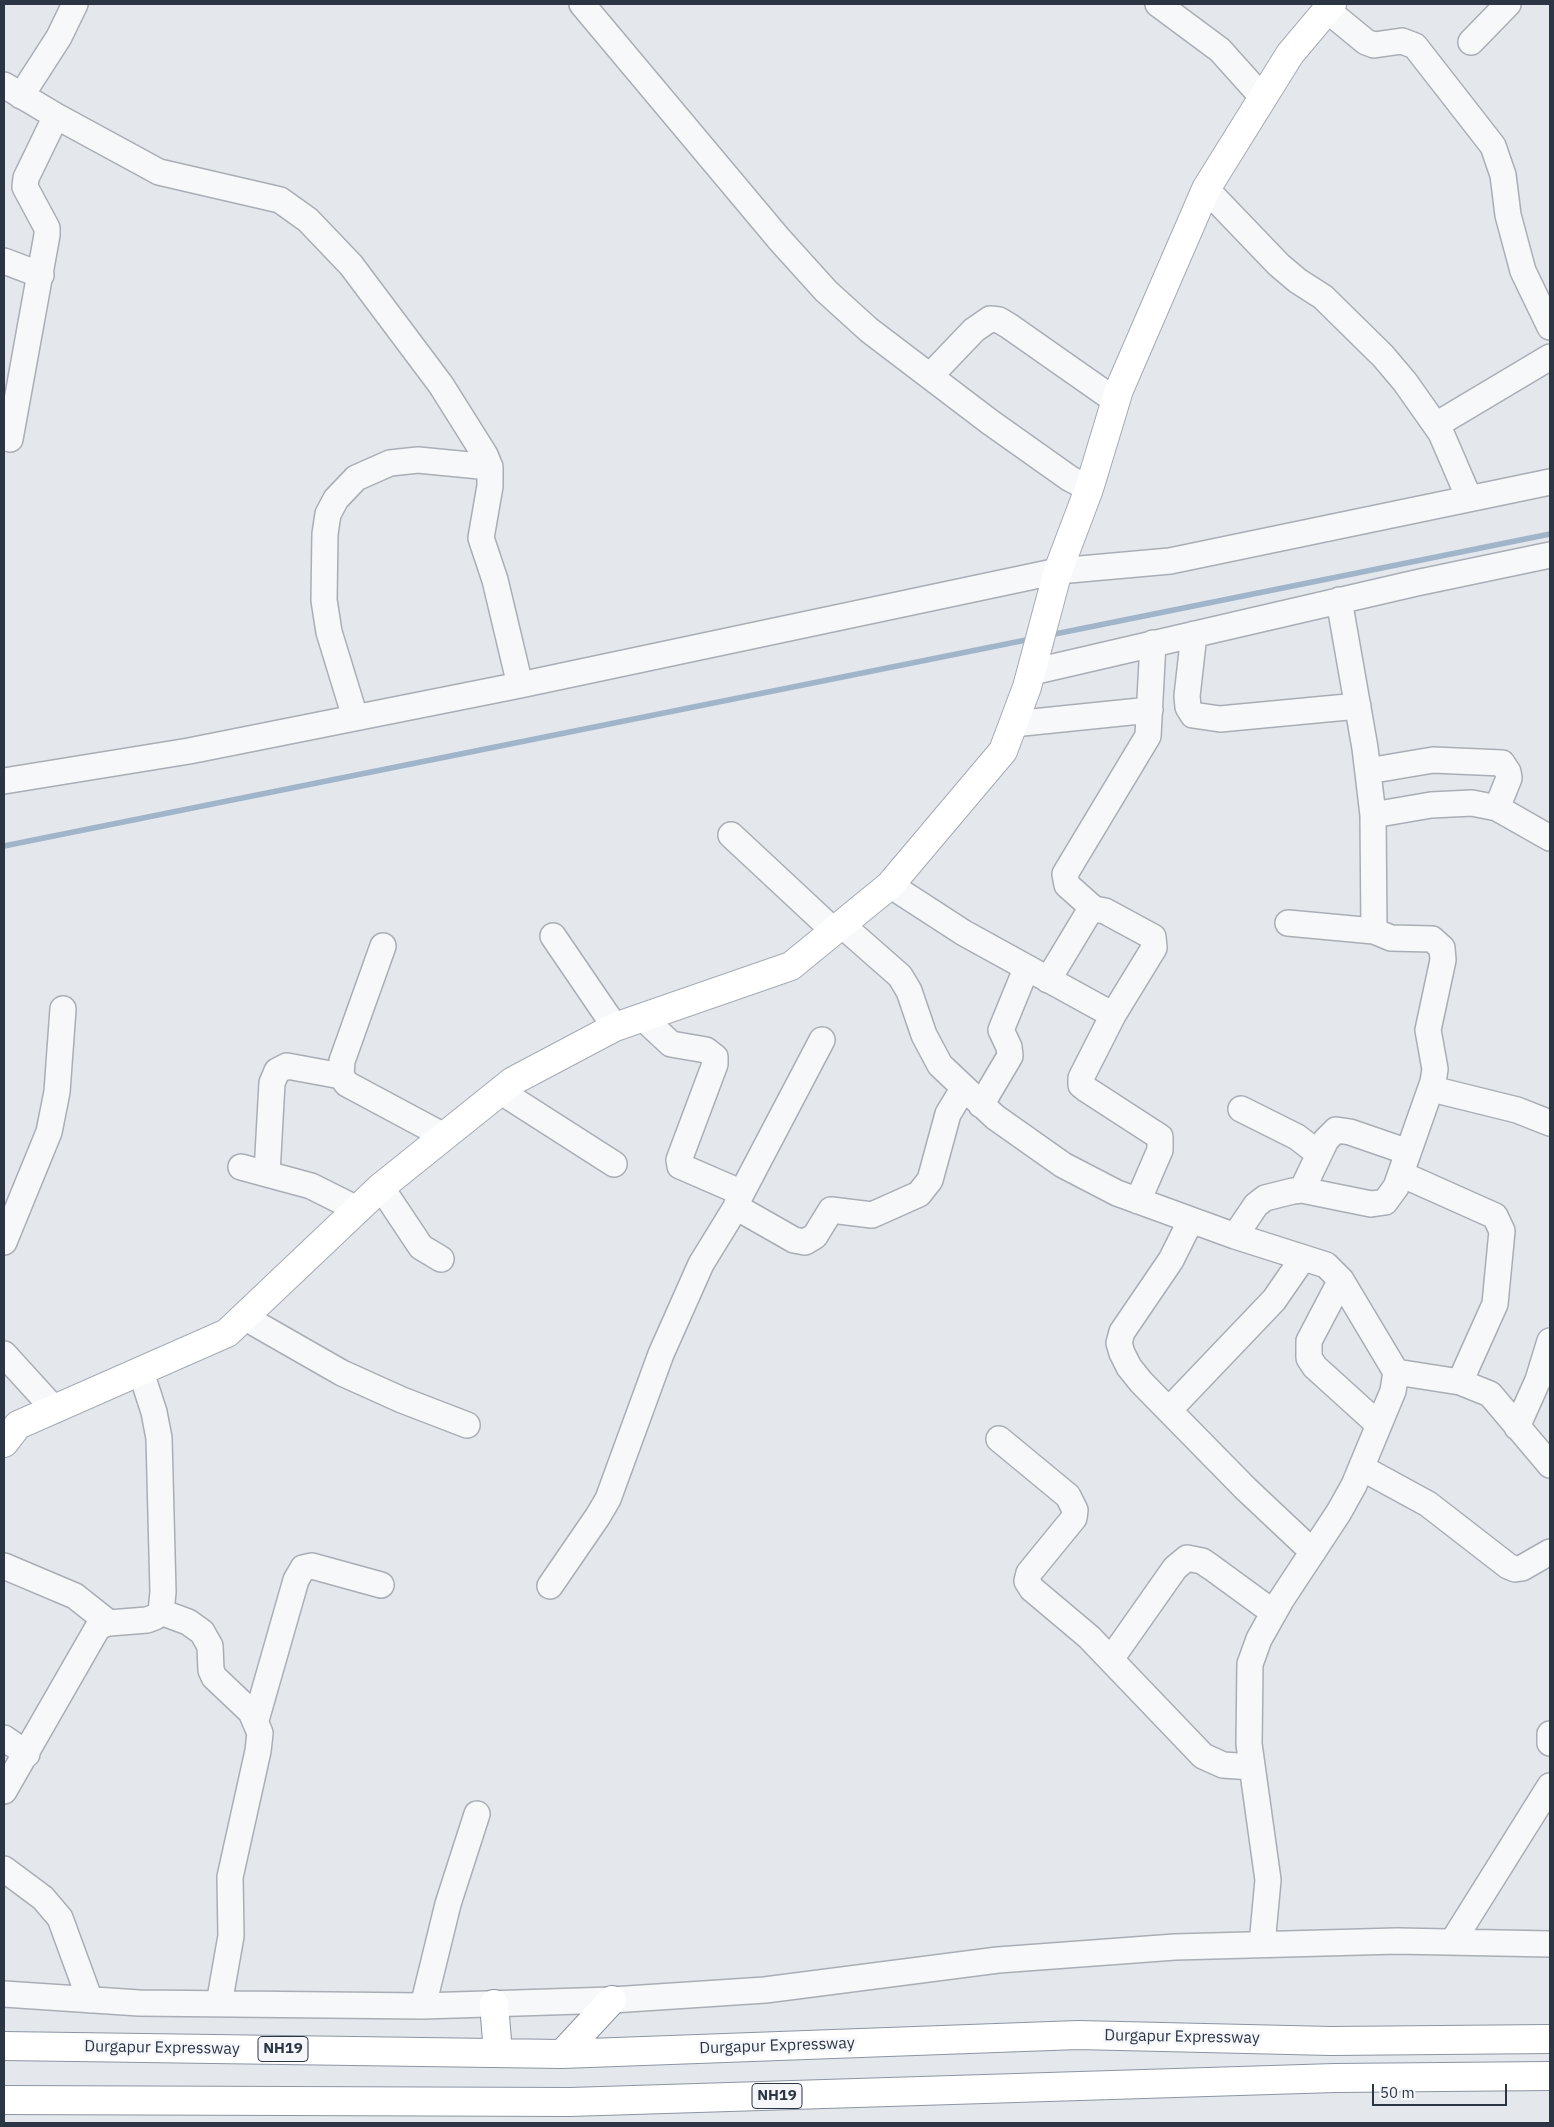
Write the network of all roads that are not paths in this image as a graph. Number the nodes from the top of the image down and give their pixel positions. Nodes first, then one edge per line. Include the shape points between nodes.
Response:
1 (75, 4) edge
2 (582, 4) edge
3 (1158, 4) edge
4 (1508, 4) edge
5 (1330, 7) edge
6 (1471, 42) dead end
7 (12, 90) edge
8 (1263, 98) junction
9 (56, 116) junction
10 (1206, 189) junction
11 (4, 261) edge
12 (41, 275) junction
13 (1550, 327) edge
14 (1550, 357) edge
15 (930, 376) junction
16 (1116, 402) junction
17 (1436, 425) junction
18 (10, 439) dead end
19 (490, 467) junction
20 (1550, 482) edge
21 (1089, 489) junction
22 (1469, 498) junction
23 (1550, 555) edge
24 (1056, 579) junction
25 (1339, 600) junction
26 (1194, 634) junction
27 (1153, 643) junction
28 (1033, 666) junction
29 (520, 685) junction
30 (1358, 706) junction
31 (1150, 710) junction
32 (354, 717) junction
33 (1014, 724) junction
34 (1368, 771) junction
35 (4, 782) edge
36 (1497, 808) junction
37 (1373, 815) junction
38 (731, 835) dead end
39 (1550, 838) edge
40 (890, 885) junction
41 (1094, 909) junction
42 (1288, 923) dead end
43 (838, 928) junction
44 (1374, 931) junction
45 (553, 936) dead end
46 (383, 946) dead end
47 (1026, 968) junction
48 (1048, 980) junction
49 (63, 1009) dead end
50 (1113, 1015) junction
51 (643, 1018) junction
52 (615, 1027) junction
53 (822, 1040) dead end
54 (341, 1076) junction
55 (1432, 1089) junction
56 (500, 1091) junction
57 (972, 1097) junction
58 (1241, 1109) dead end
59 (1550, 1124) edge
60 (444, 1136) junction
61 (1319, 1154) junction
62 (1405, 1163) junction
63 (614, 1164) dead end
64 (241, 1167) dead end
65 (267, 1173) junction
66 (380, 1187) junction
67 (1302, 1190) junction
68 (1138, 1201) junction
69 (737, 1204) junction
70 (357, 1209) junction
71 (1191, 1220) junction
72 (1235, 1236) junction
73 (4, 1242) edge
74 (1303, 1258) junction
75 (441, 1259) dead end
76 (1341, 1280) junction
77 (244, 1317) junction
78 (1550, 1340) edge
79 (4, 1354) edge
80 (141, 1372) junction
81 (1396, 1372) junction
82 (1460, 1382) junction
83 (55, 1410) junction
84 (1168, 1410) junction
85 (467, 1425) dead end
86 (1379, 1425) junction
87 (1517, 1427) junction
88 (999, 1439) dead end
89 (4, 1443) edge
90 (1550, 1465) edge
91 (1362, 1468) junction
92 (1313, 1552) junction
93 (1550, 1552) edge
94 (4, 1566) edge
95 (381, 1585) dead end
96 (550, 1586) dead end
97 (161, 1612) junction
98 (1274, 1613) junction
99 (109, 1622) junction
100 (1111, 1659) junction
101 (256, 1720) junction
102 (1550, 1734) edge
103 (4, 1738) edge
104 (1550, 1743) edge
105 (26, 1754) junction
106 (1252, 1767) junction
107 (1550, 1786) edge
108 (4, 1792) edge
109 (477, 1814) dead end
110 (4, 1869) edge
111 (1452, 1941) junction
112 (1262, 1944) junction
113 (1550, 1944) edge
114 (4, 1994) edge
115 (90, 2000) junction
116 (612, 2000) junction
117 (219, 2004) junction
118 (494, 2004) junction
119 (423, 2006) junction
120 (1550, 2039) edge
121 (4, 2046) edge
122 (498, 2053) junction
123 (562, 2054) junction
124 (1550, 2076) edge
125 (4, 2100) edge
126 (554, 2102) junction
127 (570, 2123) edge

1 - 7 street via 59,37
2 - 15 street via 826,292 869,330
3 - 8 street via 1220,50
4 - 6 street
5 - 8 main road via 1290,54
5 - 13 street via 1366,42 1374,45 1402,41 1415,46 1493,146 1503,176 1508,214 1523,271
7 - 9 street
8 - 10 main road
9 - 12 street via 26,178 25,187 47,228
9 - 19 street via 159,172 270,196 296,210 334,246 403,332
10 - 16 main road
10 - 17 street via 1279,266 1323,297 1383,356
11 - 12 street
12 - 18 street
14 - 17 street
15 - 16 street via 974,330 990,319 1009,326
15 - 21 street
16 - 21 main road
17 - 22 street
19 - 29 street via 481,538 495,580
19 - 32 street via 418,460 390,463 356,478 336,499 328,514 325,534 324,600 329,632
20 - 22 street
21 - 24 main road
22 - 24 street via 1170,561
23 - 25 street
24 - 28 main road
24 - 29 street
25 - 26 street
25 - 30 street
26 - 27 street
26 - 30 street via 1187,696 1188,708 1193,715 1220,719
27 - 28 street
27 - 31 street
28 - 33 main road
29 - 32 street
30 - 34 street
31 - 33 street
31 - 41 street via 1148,736 1142,749 1065,874 1067,885
32 - 35 street via 189,751
33 - 40 main road via 1003,751
34 - 36 street via 1433,760 1502,763 1509,778
34 - 37 street
36 - 37 street via 1454,802
36 - 39 street
37 - 44 street
38 - 43 street
40 - 43 main road
40 - 47 street
41 - 48 street
41 - 50 street via 1105,910 1148,932 1154,942 1154,948
42 - 44 street
43 - 51 main road via 791,966
43 - 57 street via 900,976 940,1064
44 - 55 street via 1391,938 1432,939 1442,948 1428,1030 1435,1069
45 - 52 street
46 - 54 street via 342,1060
47 - 48 street
47 - 57 street via 1000,1030 1010,1056
48 - 50 street
49 - 73 street via 50,1132
50 - 68 street via 1080,1078 1086,1089 1160,1137 1160,1150
51 - 52 main road
51 - 69 street via 671,1044 706,1050 715,1057 679,1160 680,1166 733,1189 738,1195
52 - 56 main road
53 - 69 street
54 - 60 street via 347,1084
54 - 65 street via 286,1066 277,1071 272,1083
55 - 59 street via 1517,1110
55 - 62 street
56 - 60 main road
56 - 63 street
57 - 68 street via 1012,1131 1062,1165
57 - 69 street via 948,1114 930,1180 919,1194 872,1215 831,1210 815,1236 804,1242 794,1240
58 - 61 street via 1297,1137
60 - 66 main road
61 - 62 street via 1331,1133 1343,1130
61 - 67 street
62 - 67 street via 1391,1196 1380,1204
62 - 82 street via 1495,1216 1502,1231 1495,1304
64 - 65 street
65 - 70 street via 311,1186
66 - 70 main road
66 - 75 street via 421,1247
67 - 72 street via 1265,1198 1256,1205
68 - 71 street
69 - 96 street via 708,1251 681,1309 606,1503
70 - 77 main road
71 - 72 street
71 - 84 street via 1171,1260 1127,1324 1119,1343 1129,1367
72 - 74 street
74 - 76 street via 1326,1265
74 - 84 street via 1274,1300
76 - 81 street
76 - 86 street via 1309,1341 1309,1358
77 - 80 main road via 227,1333
77 - 85 street via 342,1373
78 - 87 street via 1538,1380
79 - 83 street
80 - 83 main road
80 - 97 street via 159,1438
81 - 82 street
81 - 86 street via 1393,1391
82 - 87 street via 1490,1394
83 - 89 main road via 18,1425
84 - 92 street
86 - 91 street
87 - 90 street
88 - 100 street via 1068,1496 1075,1510 1074,1518 1032,1567 1027,1581
91 - 92 street
91 - 93 street via 1428,1504 1508,1566 1522,1568
92 - 98 street
94 - 99 street via 75,1596
95 - 101 street via 312,1566 303,1568 296,1580
97 - 99 street via 147,1620
97 - 101 street via 188,1622 202,1632 210,1646 214,1677
98 - 100 street via 1211,1567 1187,1558 1175,1568
98 - 106 street via 1259,1639 1250,1664 1248,1726
99 - 105 street via 102,1624 89,1642
100 - 106 street via 1203,1756 1223,1765
101 - 117 street via 260,1733 258,1751 230,1877 231,1936
102 - 104 street
103 - 105 street
105 - 108 street
106 - 112 street via 1268,1880
107 - 111 street
109 - 119 street via 448,1904
110 - 115 street via 43,1898 60,1918
111 - 112 street
111 - 113 street
112 - 116 street via 998,1960 765,1990
114 - 115 street
115 - 117 street
116 - 118 street
116 - 123 main road
117 - 119 street
118 - 119 street
118 - 122 main road
120 - 123 main road, Durgapur Expressway / NH19 via 1331,2041 1078,2035
121 - 122 main road, Durgapur Expressway / NH19
122 - 123 main road, Durgapur Expressway / NH19
124 - 126 main road, NH19 via 1325,2079
125 - 126 main road, NH19
126 - 127 main road

